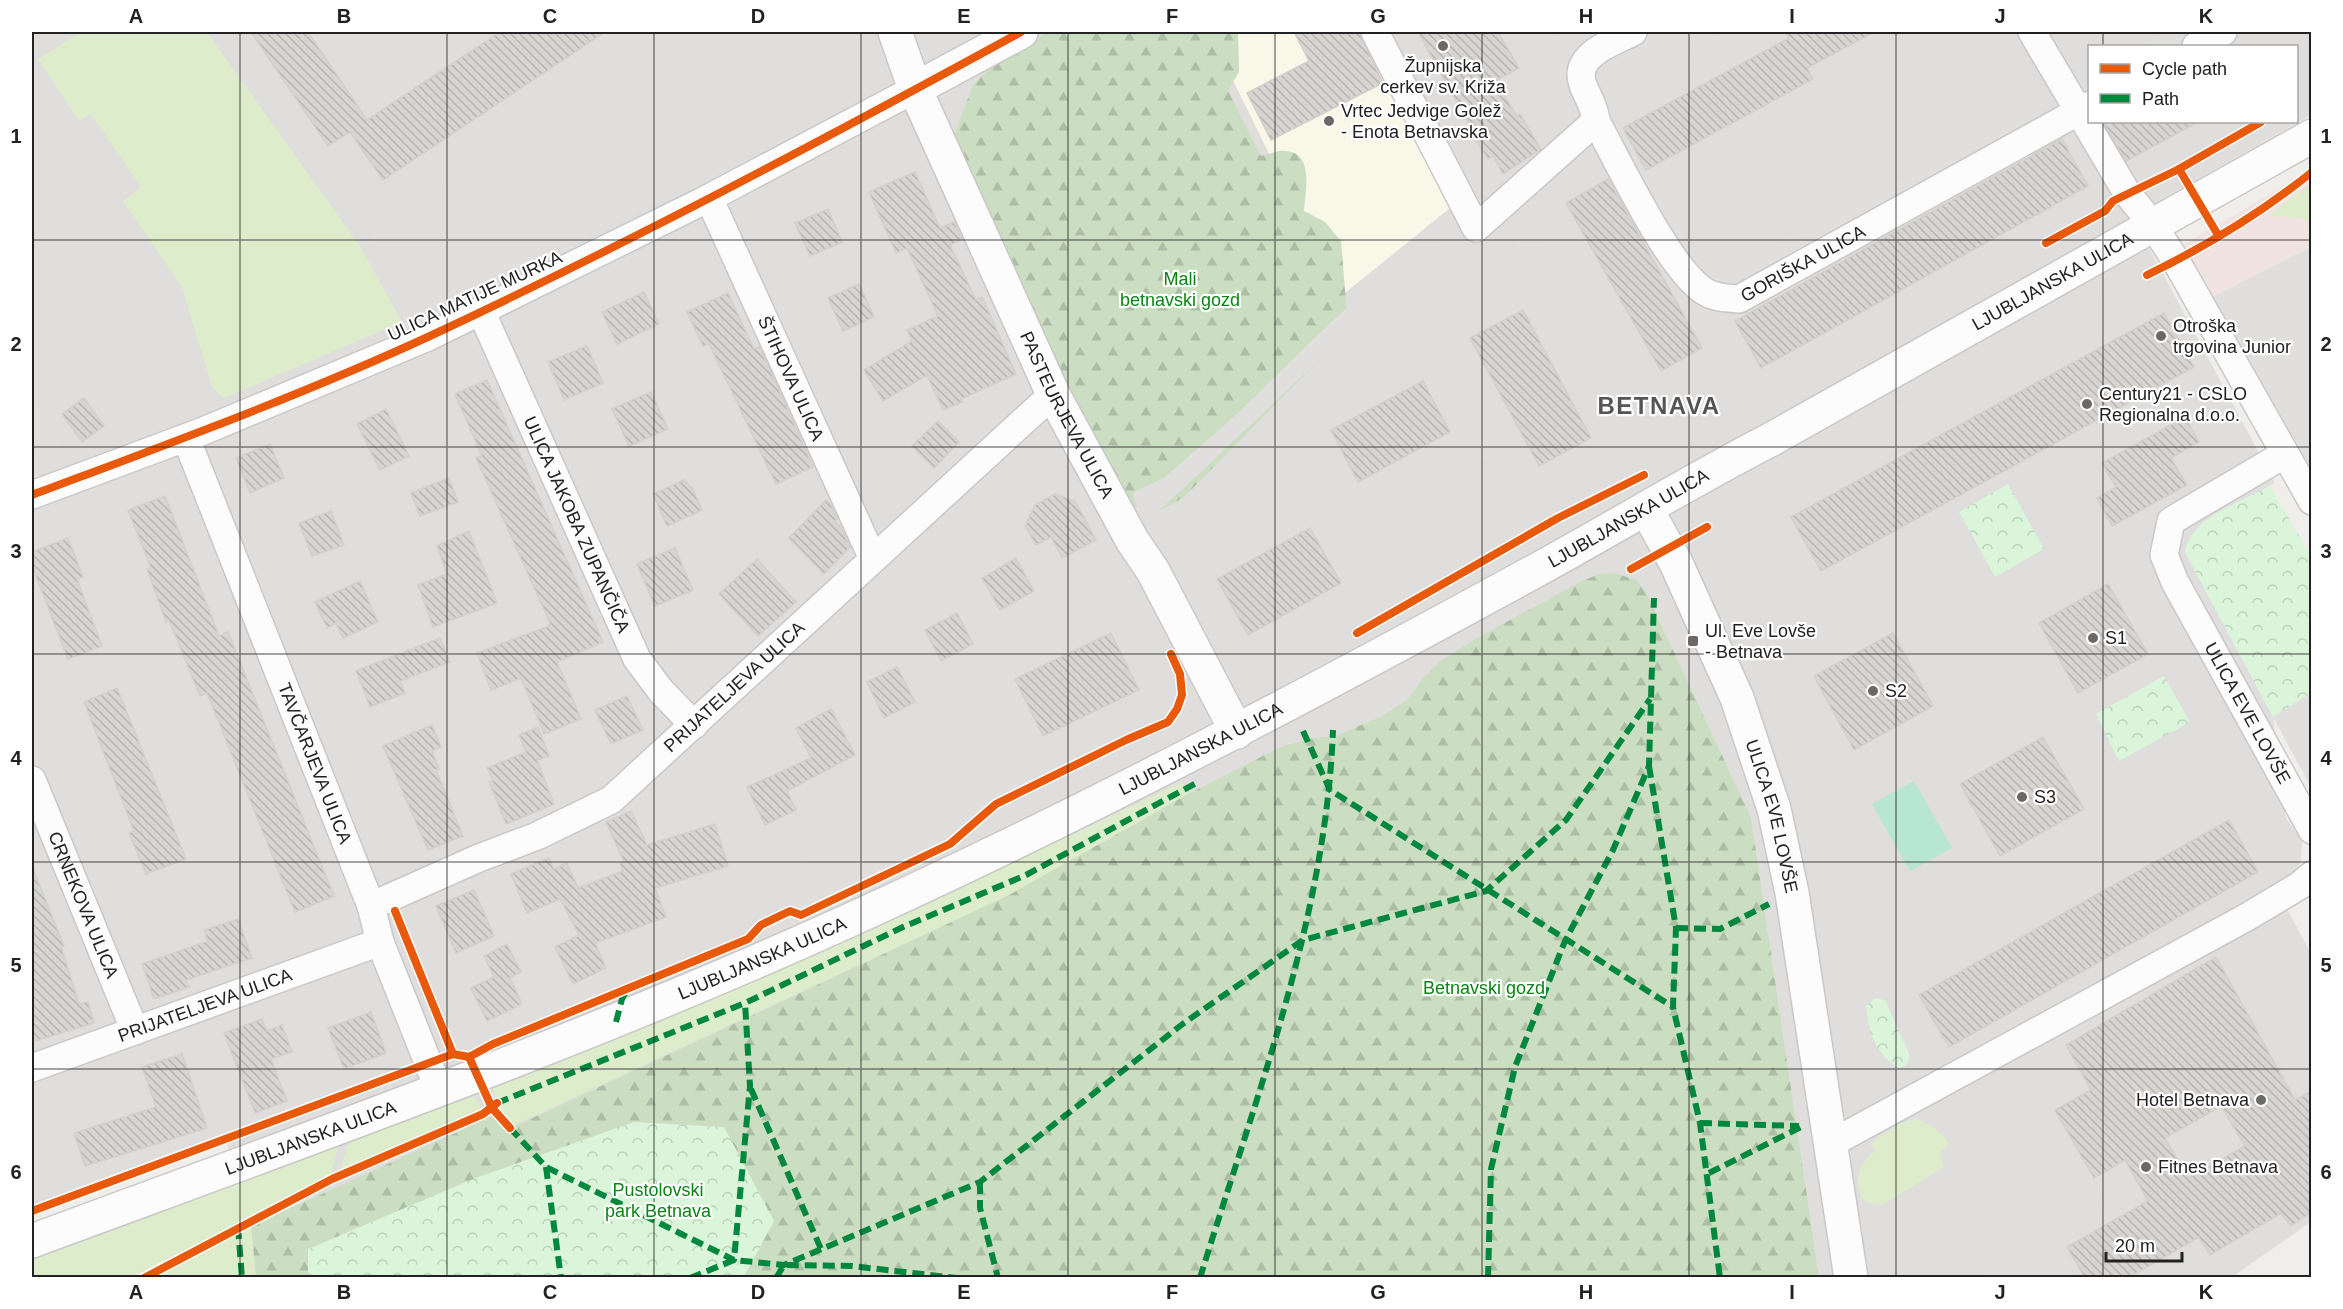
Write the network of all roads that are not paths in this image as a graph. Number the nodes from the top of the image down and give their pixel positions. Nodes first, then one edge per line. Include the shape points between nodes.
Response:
1 (895, 32) edge
2 (1021, 32) edge
3 (1375, 32) edge
4 (1633, 32) edge
5 (2032, 32) edge
6 (2223, 32) edge
7 (2198, 45) edge
8 (915, 89) junction
9 (2083, 108) edge
10 (1596, 121) junction
11 (2091, 123) edge
12 (2312, 136) edge
13 (709, 198) junction
14 (2153, 225) junction
15 (481, 311) junction
16 (1053, 394) junction
17 (186, 438) junction
18 (2285, 454) junction
19 (32, 495) edge
20 (2312, 501) edge
21 (1647, 510) junction
22 (873, 559) junction
23 (694, 725) junction
24 (1237, 732) junction
25 (32, 780) edge
26 (2312, 830) edge
27 (2312, 875) edge
28 (370, 906) junction
29 (380, 942) junction
30 (135, 1031) junction
31 (32, 1068) edge
32 (439, 1090) junction
33 (1832, 1143) junction
34 (32, 1241) edge
35 (1851, 1278) edge

1 - 8 street, PASTEURJEVA ULICA
2 - 8 street
3 - 10 street via 1476,228
4 - 10 street, GORIŠKA ULICA via 1594,51 1585,61 1582,83
5 - 9 street
6 - 7 street
8 - 13 street, ULICA MATIJE MURKA
8 - 16 street, PASTEURJEVA ULICA
9 - 10 street, GORIŠKA ULICA via 1739,299 1703,291 1686,275 1662,240
11 - 14 street via 2127,193
12 - 14 street, LJUBLJANSKA ULICA
13 - 15 street, ULICA MATIJE MURKA
13 - 22 street, ŠTIHOVA ULICA
14 - 18 street
14 - 21 street, LJUBLJANSKA ULICA via 1708,471
15 - 17 street, ULICA MATIJE MURKA
15 - 23 street, ULICA JAKOBA ZUPANČIČA via 637,659
16 - 22 street, PRIJATELJEVA ULICA
16 - 24 street, PASTEURJEVA ULICA via 1132,540 1153,571
17 - 19 street, ULICA MATIJE MURKA
17 - 28 street, TAVČARJEVA ULICA
18 - 20 street
18 - 26 street, ULICA EVE LOVŠE via 2171,521 2164,555 2175,582
21 - 24 street, LJUBLJANSKA ULICA
21 - 33 street, ULICA EVE LOVŠE via 1676,563 1737,698 1774,809 1792,893
22 - 23 street, PRIJATELJEVA ULICA
23 - 28 street, PRIJATELJEVA ULICA via 611,800 537,836
24 - 32 street, LJUBLJANSKA ULICA via 1089,807 787,949 616,1022
25 - 30 street, CRNEKOVA ULICA
27 - 33 street via 2237,922
28 - 29 street, TAVČARJEVA ULICA
29 - 30 street, PRIJATELJEVA ULICA
29 - 32 street, TAVČARJEVA ULICA
30 - 31 street, PRIJATELJEVA ULICA
32 - 34 street, LJUBLJANSKA ULICA
33 - 35 street, ULICA EVE LOVŠE

